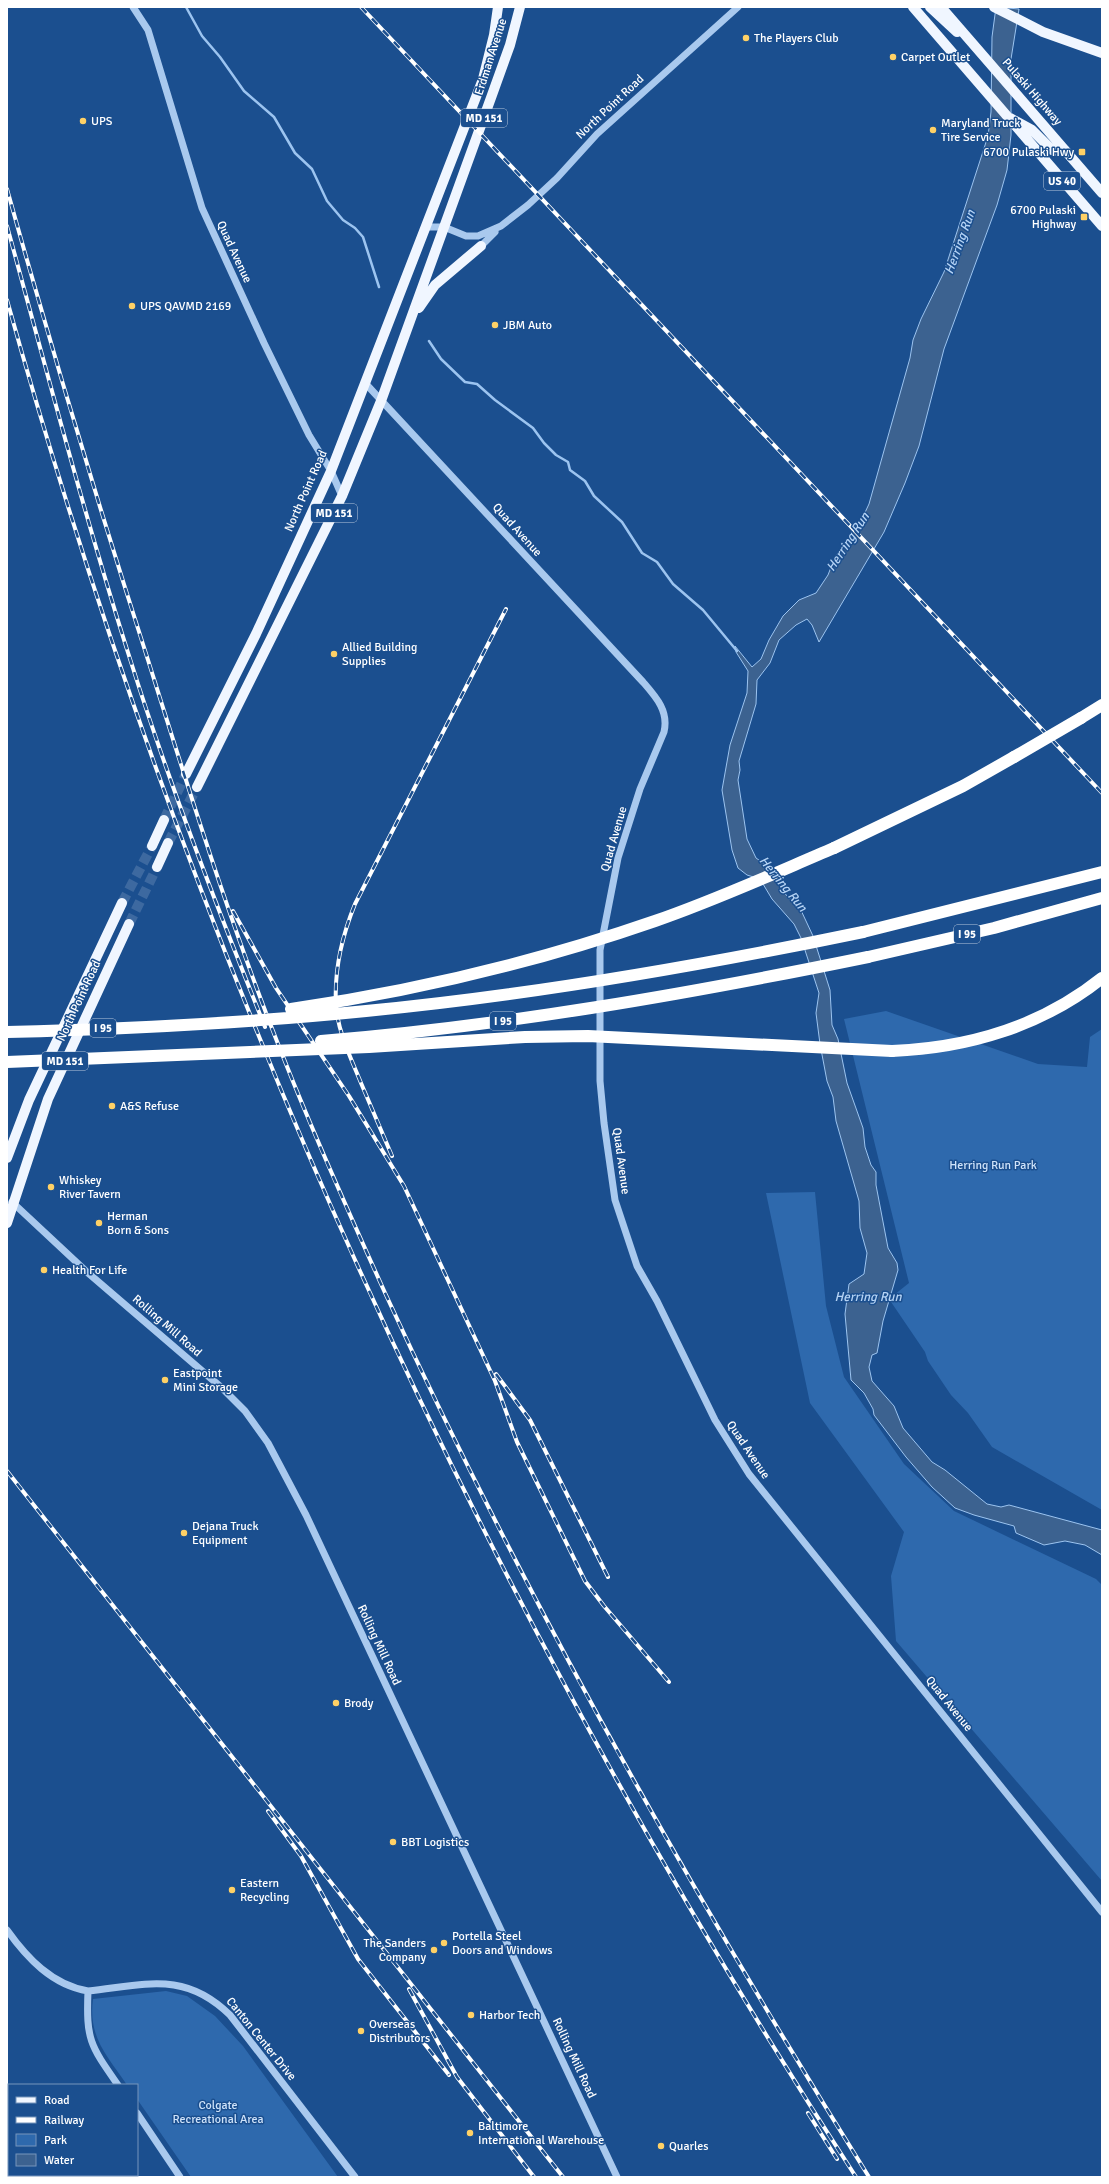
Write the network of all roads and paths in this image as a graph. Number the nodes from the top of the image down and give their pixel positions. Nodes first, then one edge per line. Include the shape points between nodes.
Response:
1 (133, 7) edge
2 (498, 7) edge
3 (520, 7) edge
4 (738, 7) edge
5 (913, 7) edge
6 (930, 7) edge
7 (941, 7) edge
8 (994, 7) edge
9 (976, 47) junction
10 (1102, 53) edge
11 (1007, 116) junction
12 (1065, 150) junction
13 (1102, 193) edge
14 (500, 226) junction
15 (1102, 226) edge
16 (426, 227) junction
17 (444, 227) junction
18 (481, 246) joint
19 (409, 325) junction
20 (366, 384) junction
21 (381, 401) junction
22 (331, 471) junction
23 (342, 496) junction
24 (278, 585) junction
25 (294, 594) junction
26 (244, 657) junction
27 (259, 664) junction
28 (1102, 705) edge
29 (186, 774) tunnel mouth
30 (197, 787) tunnel mouth
31 (164, 820) tunnel mouth
32 (168, 843) tunnel mouth
33 (152, 846) tunnel mouth
34 (157, 867) tunnel mouth
35 (1102, 872) edge
36 (1102, 898) edge
37 (122, 902) tunnel mouth
38 (128, 924) tunnel mouth
39 (1102, 978) edge
40 (199, 1023) junction
41 (7, 1032) edge
42 (134, 1057) junction
43 (7, 1062) edge
44 (46, 1065) junction
45 (60, 1072) junction
46 (7, 1158) edge
47 (9, 1199) edge
48 (7, 1223) edge
49 (1102, 1912) edge
50 (7, 1930) edge
51 (88, 1991) junction
52 (117, 2084) edge
53 (138, 2114) edge
54 (180, 2177) edge
55 (355, 2177) edge
56 (617, 2177) edge

1 - 22 street, Quad Avenue via 148,30 202,208 264,344 309,435
2 - 16 main road, Erdman Avenue / MD 151 via 483,79
3 - 17 main road, Erdman Avenue / MD 151 via 510,45
4 - 14 street, North Point Road via 598,134 528,205
5 - 11 main road, US 40
6 - 9 main road via 945,23
7 - 9 main road, Pulaski Highway / US 40
8 - 10 main road via 1043,32
9 - 12 main road, Pulaski Highway / US 40
11 - 12 main road via 1023,123 1052,150
11 - 15 main road, US 40
12 - 13 main road, Pulaski Highway / US 40
14 - 17 street, North Point Road via 478,236 466,236
14 - 18 street, North Point Road
16 - 17 street, North Point Road
16 - 20 main road, North Point Road / MD 151
17 - 19 main road, MD 151
18 - 19 main road via 435,285
19 - 21 main road, MD 151
20 - 21 street, Quad Avenue
20 - 22 main road, North Point Road / MD 151
21 - 23 main road, MD 151
21 - 49 street, Quad Avenue via 657,697 664,712 664,732 640,789 618,858 600,950 600,1081 605,1130 616,1200 637,1266 657,1301 715,1420 749,1474
22 - 23 street, Quad Avenue
22 - 24 main road, North Point Road / MD 151
23 - 25 main road, MD 151
24 - 25 main road
24 - 26 main road, North Point Road / MD 151
25 - 27 main road, MD 151
26 - 27 main road
26 - 29 main road, North Point Road / MD 151
27 - 30 main road, MD 151
28 - 40 highway, bridge via 950,793 834,848 655,921 536,958 434,984 362,999
31 - 33 main road
32 - 34 main road
35 - 40 highway, I 95, bridge via 863,932 678,968 537,990 364,1012
36 - 42 highway, I 95, bridge via 868,957 674,994 449,1028
37 - 44 main road, North Point Road / MD 151
38 - 45 main road, North Point Road / MD 151
39 - 42 highway, bridge via 1066,1003 1009,1030 980,1040 950,1046 892,1051 588,1036
40 - 41 highway, I 95, bridge
42 - 43 highway, I 95, bridge
44 - 45 main road
44 - 46 main road, North Point Road / MD 151 via 29,1100
45 - 47 main road, North Point Road / MD 151
47 - 48 main road, MD 151
47 - 56 street, Rolling Mill Road via 87,1272 222,1388 245,1411 268,1443 306,1515
50 - 51 street via 33,1961 49,1975 70,1986
51 - 52 street via 88,2036
51 - 55 street, Canton Center Drive via 164,1982 188,1988 213,1999 230,2015
53 - 54 street

